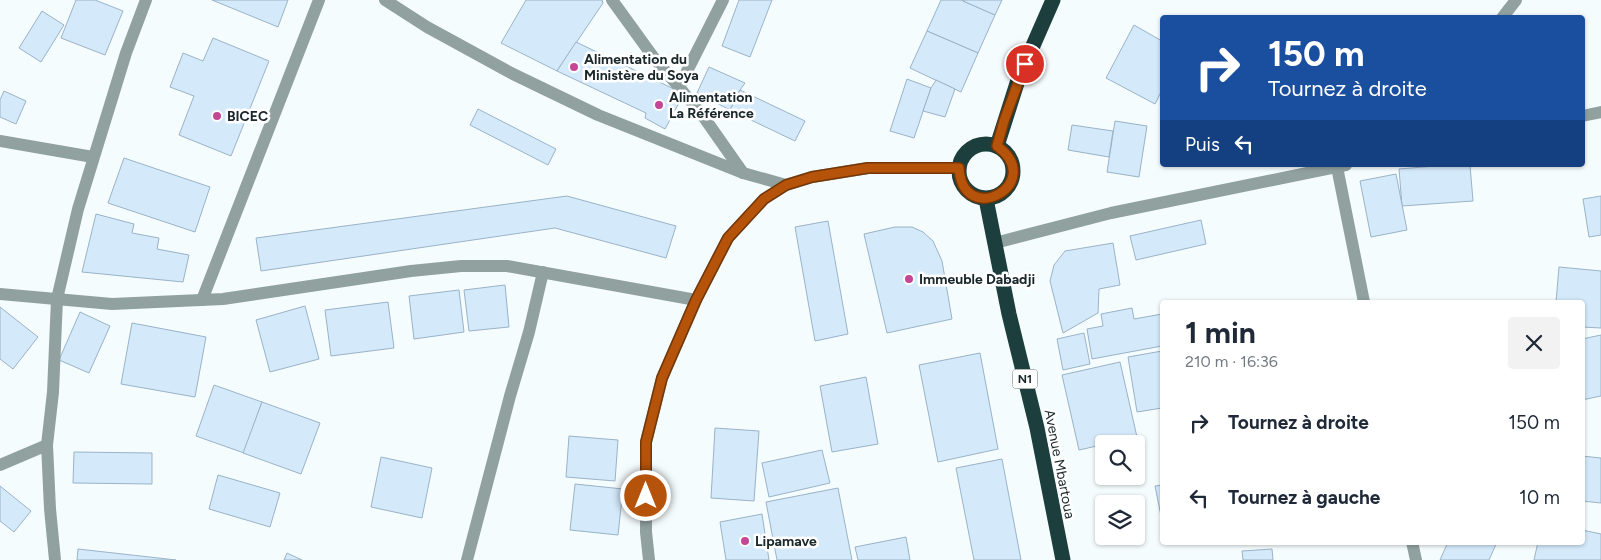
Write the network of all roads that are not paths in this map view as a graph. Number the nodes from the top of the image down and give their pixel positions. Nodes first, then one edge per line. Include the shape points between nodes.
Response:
1 (146, 0) edge
2 (319, 0) edge
3 (385, 0) edge
4 (612, 0) edge
5 (723, 0) edge
6 (1053, 0) edge
7 (1516, 0) edge
8 (1504, 15) edge
9 (679, 87) junction
10 (1601, 112) edge
11 (1585, 115) edge
12 (0, 141) edge
13 (997, 146) junction
14 (94, 156) junction
15 (1337, 167) edge
16 (1342, 167) edge
17 (959, 168) junction
18 (743, 173) junction
19 (786, 185) junction
20 (986, 199) junction
21 (995, 243) junction
22 (542, 272) junction
23 (0, 294) edge
24 (57, 299) junction
25 (202, 300) junction
26 (696, 300) junction
27 (1364, 300) edge
28 (47, 446) junction
29 (0, 465) edge
30 (1413, 545) edge
31 (54, 560) edge
32 (467, 560) edge
33 (649, 560) edge
34 (1063, 560) edge
35 (1416, 560) edge

1 - 14 street
2 - 25 street
3 - 18 street via 512,74 598,115
4 - 9 street
5 - 9 street
6 - 13 highway via 1018,80
7 - 8 street
9 - 18 street
10 - 11 street
12 - 14 street
13 - 17 highway via 987,143 968,150
13 - 20 highway via 1012,161 1014,172 1004,191
14 - 24 street
15 - 21 street via 1111,213
16 - 27 street
17 - 19 street via 868,168 812,177
17 - 20 highway via 962,186 977,197
18 - 19 street
19 - 26 street via 764,199 728,238
20 - 21 highway, Avenue Mbartoua / N1
21 - 34 highway, Avenue Mbartoua / N1 via 1038,428
22 - 25 street via 507,266 461,266
22 - 26 street
22 - 32 street via 529,332
23 - 24 street
24 - 25 street via 112,304
24 - 28 street
26 - 33 street via 662,378 646,442
28 - 29 street
28 - 31 street
30 - 35 street

